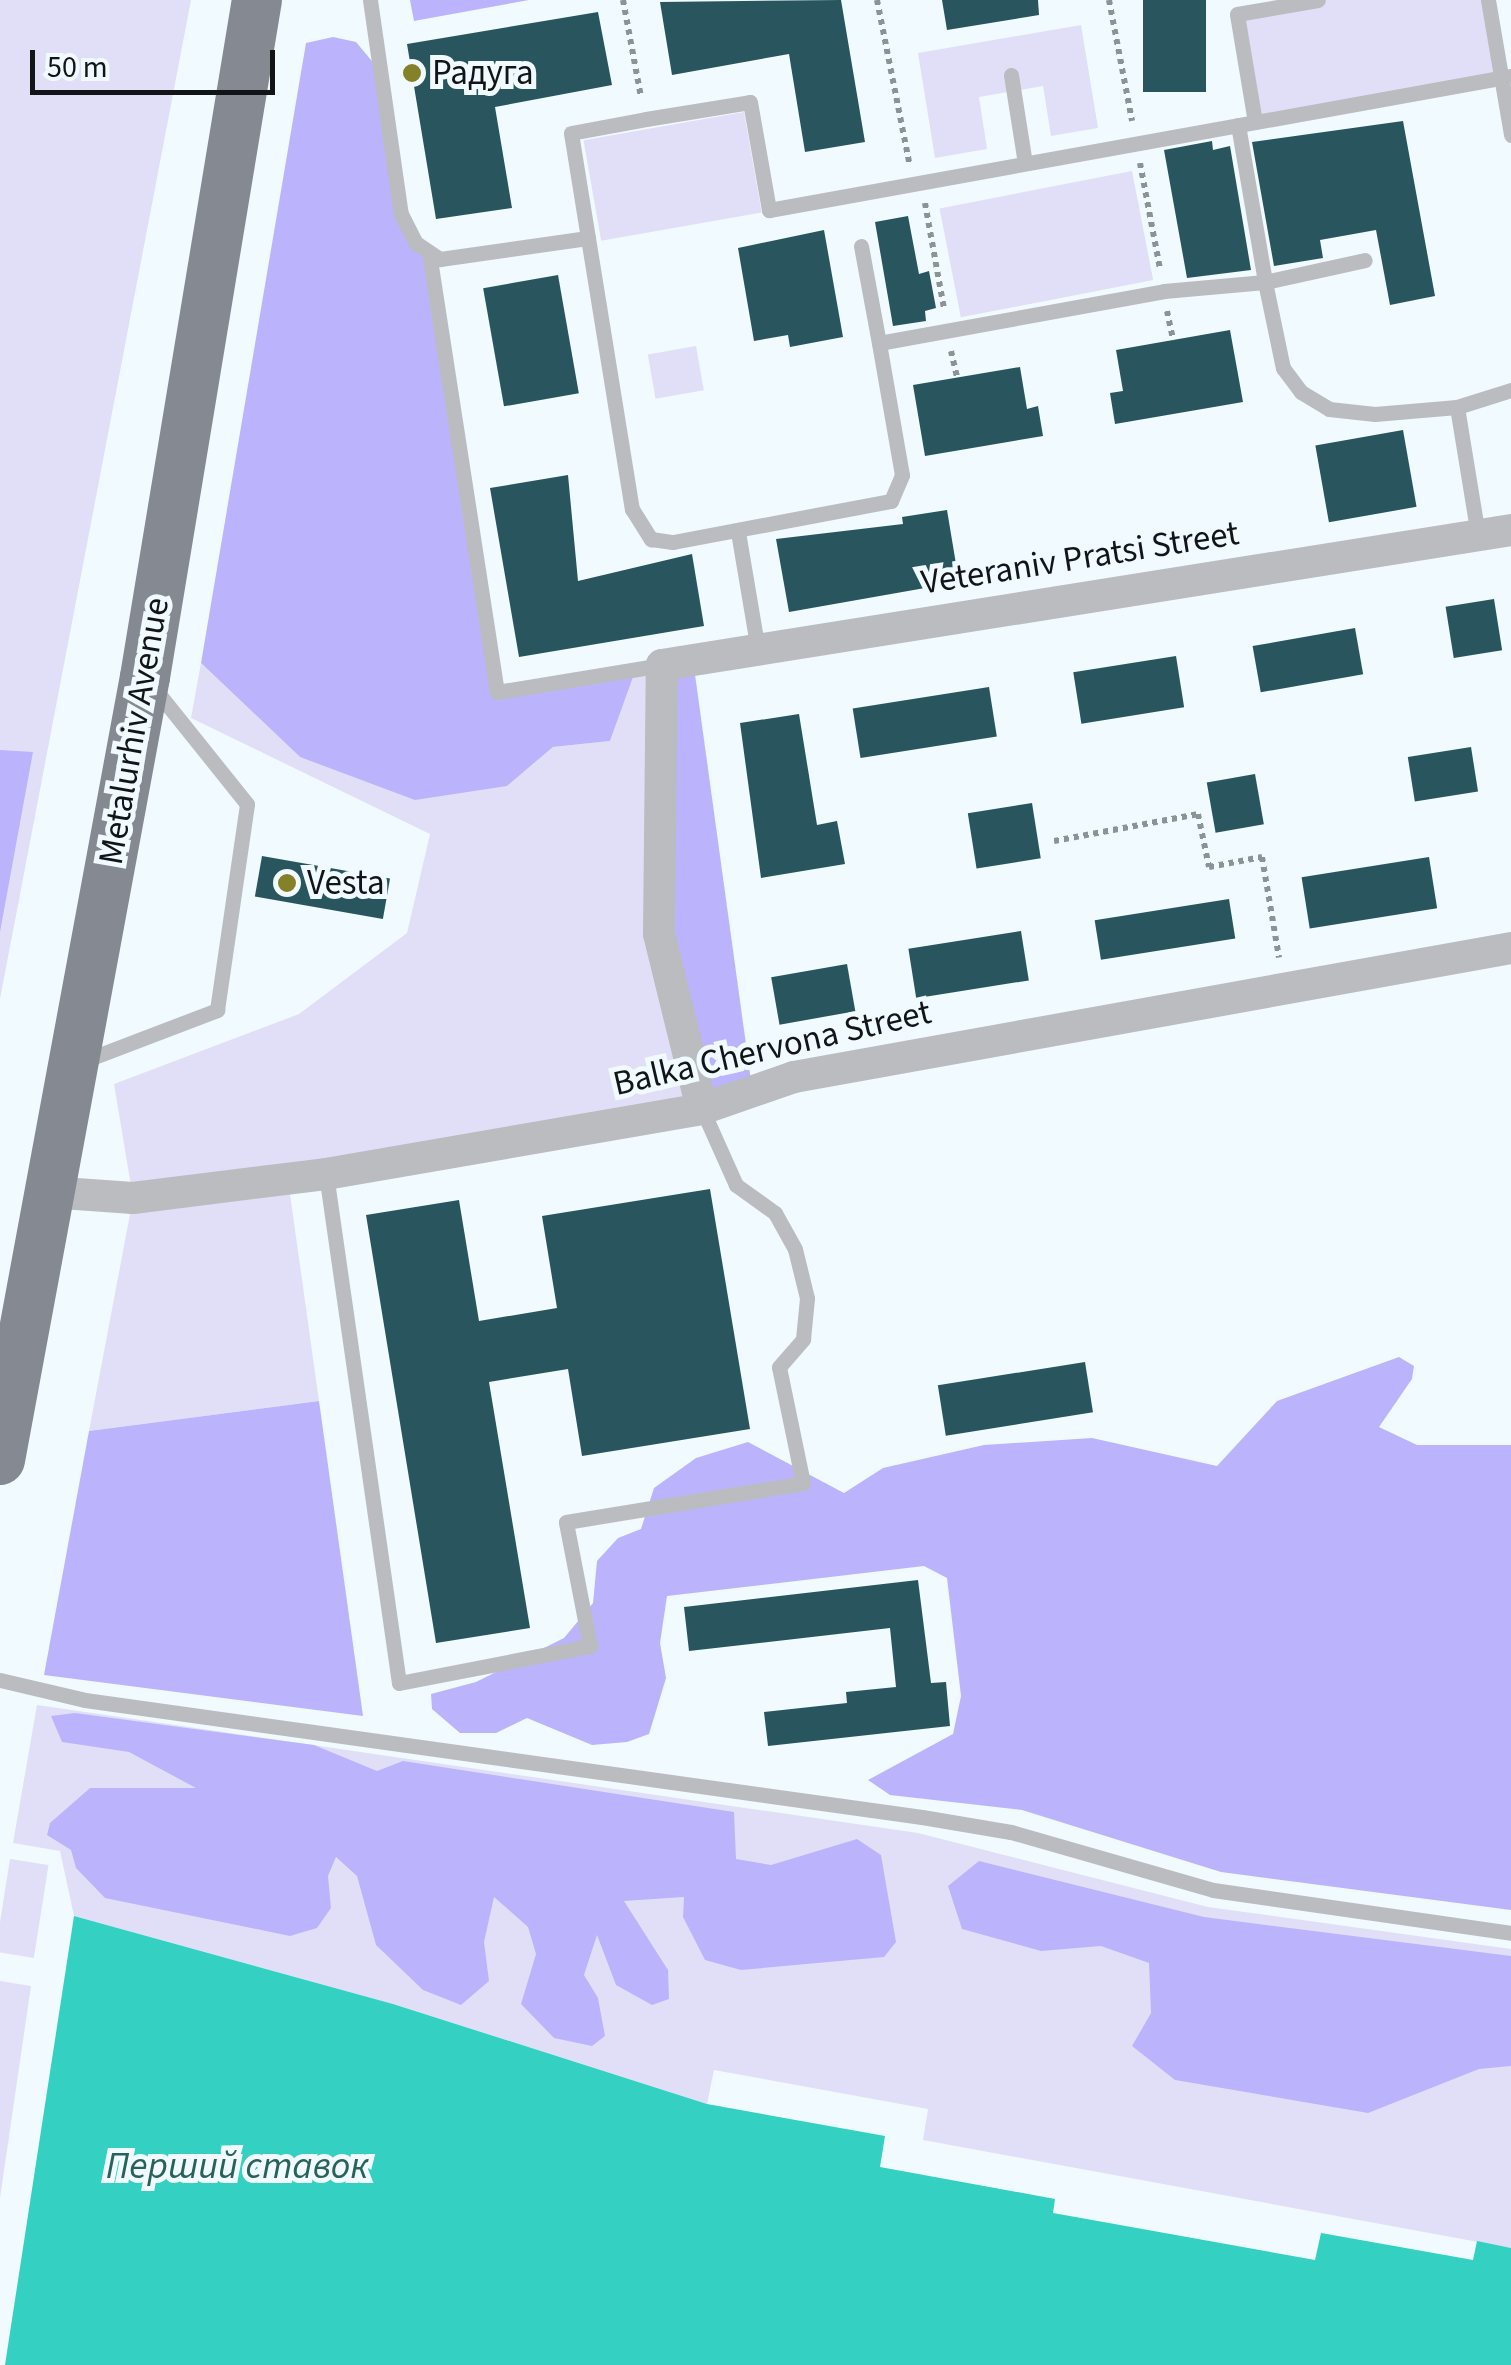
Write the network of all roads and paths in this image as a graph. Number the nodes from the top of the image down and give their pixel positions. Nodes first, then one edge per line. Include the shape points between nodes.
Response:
1 (257, 0) edge
2 (370, 0) edge
3 (623, 0) edge
4 (1318, 0) edge
5 (1488, 0) edge
6 (1010, 75) dead end
7 (1506, 76) edge
8 (646, 119) junction
9 (1255, 122) junction
10 (1238, 125) junction
11 (1511, 135) edge
12 (1025, 163) junction
13 (588, 238) junction
14 (861, 246) dead end
15 (429, 253) junction
16 (1366, 260) dead end
17 (1266, 282) junction
18 (879, 343) junction
19 (1511, 390) edge
20 (1456, 408) junction
21 (1511, 530) edge
22 (738, 532) junction
23 (1478, 535) junction
24 (758, 650) junction
25 (662, 665) junction
26 (145, 677) junction
27 (1054, 842) dead end
28 (1511, 948) edge
29 (1284, 990) junction
30 (71, 1066) junction
31 (702, 1109) junction
32 (326, 1174) junction
33 (48, 1192) junction
34 (0, 1460) edge
35 (0, 1680) edge
36 (1511, 1932) edge

1 - 26 main road, Metalurhiv Avenue
2 - 15 lane via 402,214
3 - 8 path
4 - 9 lane via 1237,14
5 - 7 lane
6 - 12 lane
7 - 9 lane
7 - 11 lane
8 - 12 lane via 750,102 769,210
8 - 13 lane via 571,133
9 - 10 lane
10 - 12 lane
10 - 17 lane
13 - 15 lane via 440,259
13 - 22 lane via 636,522 659,542
14 - 18 lane
15 - 25 lane via 498,692
16 - 17 lane
17 - 18 lane via 1164,291
17 - 20 lane via 1283,368 1301,392 1329,409 1374,414
18 - 22 lane via 902,475 896,496 876,508
19 - 20 lane
20 - 23 lane
21 - 23 street, Veteraniv Pratsi Street
22 - 24 lane
23 - 24 street, Veteraniv Pratsi Street
24 - 25 street, Veteraniv Pratsi Street
25 - 31 street via 659,934
26 - 30 main road, Metalurhiv Avenue
26 - 30 lane via 248,804 217,1010
27 - 29 path via 1198,814 1209,867 1262,857
28 - 29 street, Balka Chervona Street
29 - 31 street, Balka Chervona Street via 794,1076
30 - 33 main road, Metalurhiv Avenue
31 - 32 street, Balka Chervona Street
31 - 32 lane via 736,1185 774,1213 795,1249 807,1298 803,1339 779,1367 802,1483 566,1522 590,1646 399,1683
32 - 33 street, Balka Chervona Street via 133,1198
33 - 34 main road, Metalurhiv Avenue
35 - 36 lane via 84,1700 958,1823 1213,1890

